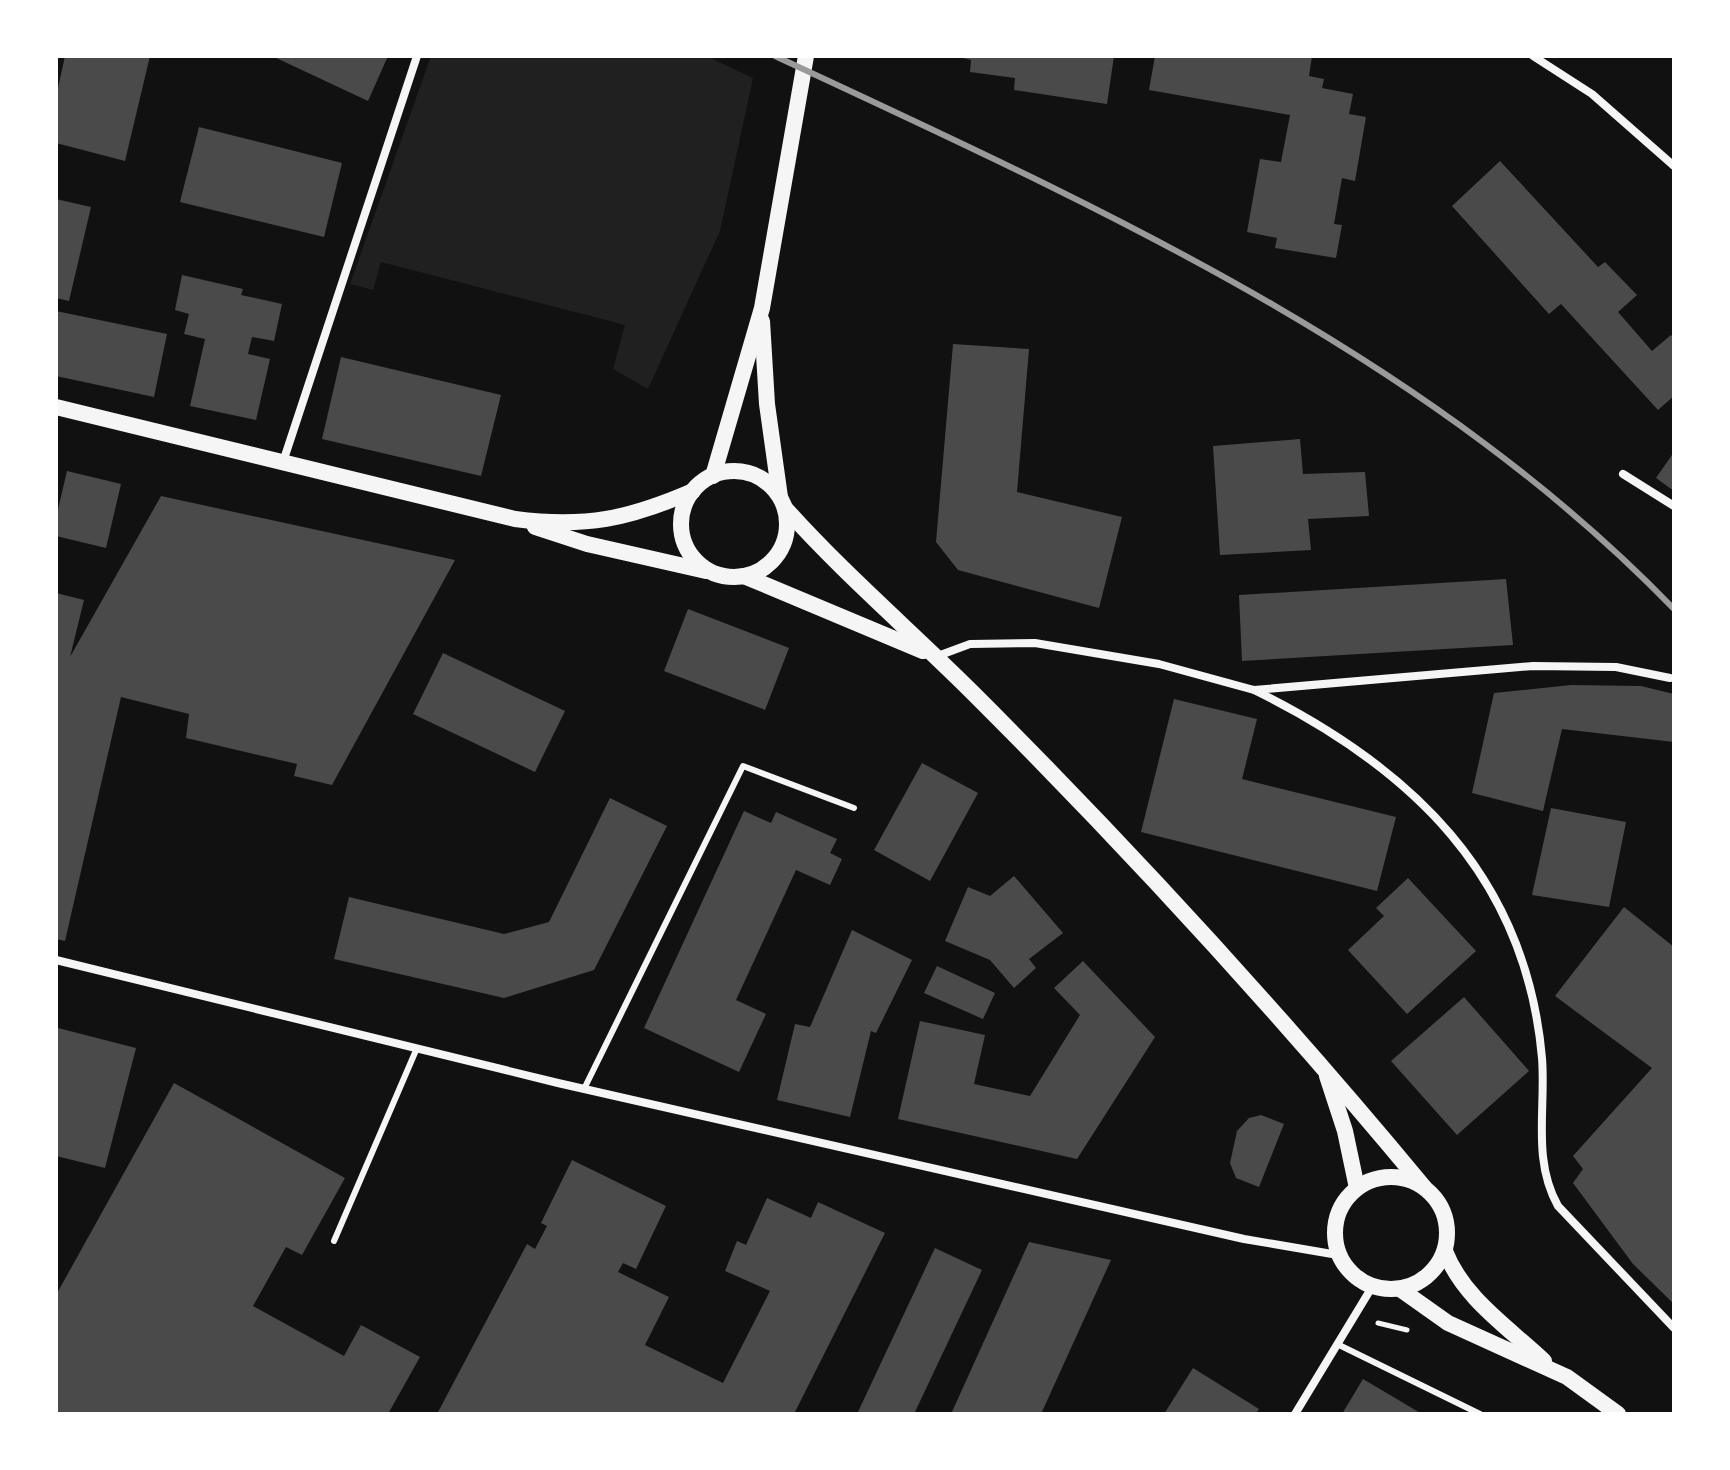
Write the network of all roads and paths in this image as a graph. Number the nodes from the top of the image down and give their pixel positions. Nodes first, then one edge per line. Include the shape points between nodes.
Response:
1 (417, 56) edge
2 (806, 56) edge
3 (1533, 56) edge
4 (1674, 166) edge
5 (762, 308) junction
6 (56, 407) edge
7 (283, 463) junction
8 (1623, 474) dead end
9 (713, 476) junction
10 (693, 491) junction
11 (782, 503) junction
12 (1674, 506) edge
13 (515, 519) junction
14 (710, 572) junction
15 (744, 576) junction
16 (935, 657) junction
17 (1670, 678) dead end
18 (1254, 690) junction
19 (854, 808) dead end
20 (56, 960) edge
21 (417, 1048) junction
22 (1324, 1066) junction
23 (584, 1089) junction
24 (1424, 1187) junction
25 (1357, 1188) junction
26 (334, 1241) dead end
27 (1445, 1251) junction
28 (1338, 1255) junction
29 (1372, 1287) junction
30 (1400, 1289) junction
31 (1674, 1328) edge
32 (1337, 1344) junction
33 (1551, 1368) junction
34 (1295, 1414) edge
35 (1480, 1414) edge
36 (1618, 1414) edge

1 - 7 street
2 - 5 main road
3 - 4 street via 1602,102
5 - 9 main road
5 - 11 main road via 767,404
6 - 7 main road
7 - 13 main road
8 - 12 street
9 - 10 main road
9 - 11 main road via 728,471 758,477
10 - 13 main road via 612,520
10 - 14 main road via 681,520 682,536
11 - 15 main road via 786,534 775,558
11 - 16 main road
13 - 14 main road via 587,544
14 - 15 main road
15 - 16 main road
16 - 18 street via 970,644 1045,644 1159,664
16 - 22 main road
17 - 18 street via 1616,667 1533,666
18 - 31 street via 1317,722 1384,771 1451,835 1490,885 1530,984 1542,1074 1542,1167 1548,1188 1558,1206
19 - 23 lane via 743,766
20 - 21 street
21 - 23 street
21 - 26 lane
22 - 24 main road
22 - 25 main road
23 - 28 street via 1244,1239
24 - 25 main road via 1391,1177
24 - 27 main road via 1445,1215
25 - 28 main road via 1337,1217
27 - 30 main road via 1427,1277
27 - 33 main road via 1469,1292
28 - 29 main road
29 - 30 main road
29 - 32 street
30 - 33 main road via 1448,1323
32 - 34 street
32 - 35 lane
33 - 36 main road

